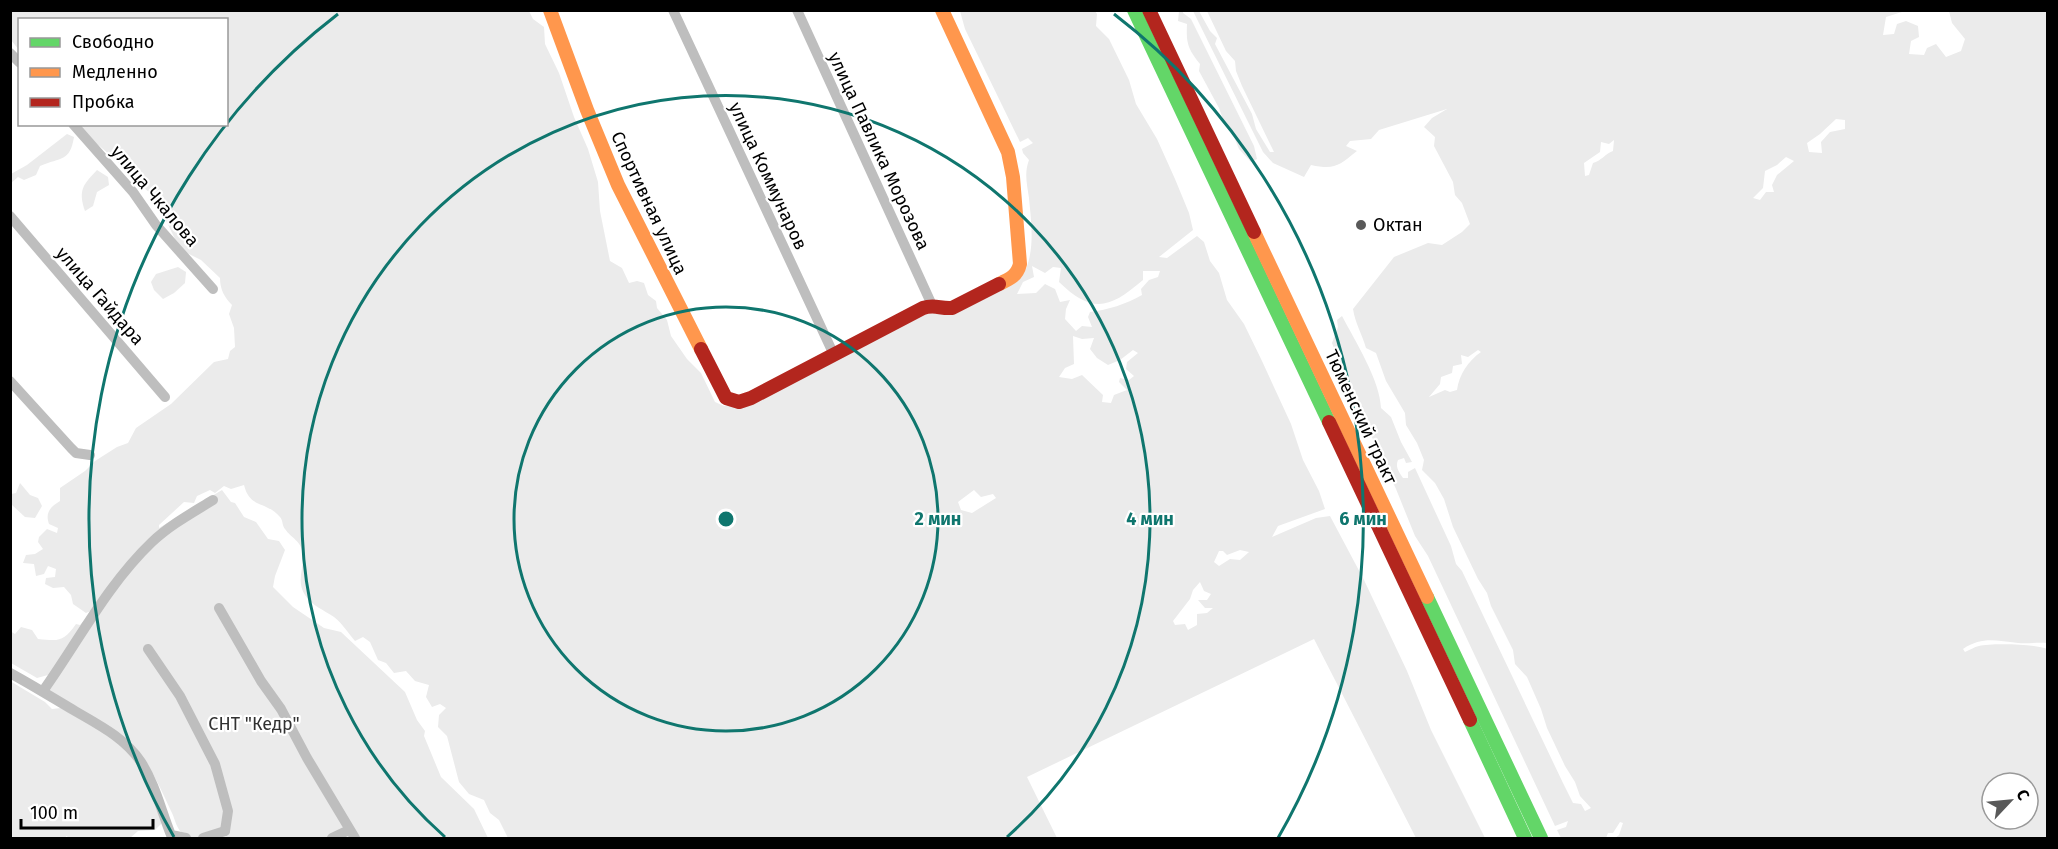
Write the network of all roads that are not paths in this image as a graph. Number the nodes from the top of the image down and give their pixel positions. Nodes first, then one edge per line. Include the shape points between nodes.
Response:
1 (550, 10) edge
2 (673, 10) edge
3 (797, 10) edge
4 (942, 10) edge
5 (1134, 10) edge
6 (1149, 10) edge
7 (74, 126) edge
8 (10, 216) edge
9 (213, 289) dead end
10 (932, 305) junction
11 (834, 355) junction
12 (10, 381) edge
13 (165, 397) dead end
14 (90, 455) dead end
15 (213, 500) dead end
16 (219, 608) dead end
17 (148, 649) dead end
18 (10, 673) edge
19 (39, 690) junction
20 (352, 834) edge
21 (229, 835) edge
22 (186, 838) edge
23 (203, 838) edge
24 (332, 838) edge
25 (1525, 838) edge
26 (1541, 838) edge

1 - 11 main road, Спортивная улица via 618,185 726,398 732,402 752,398
2 - 11 street, улица Коммунаров
3 - 10 street, улица Павлика Морозова
4 - 10 main road via 1008,152 1020,264 1014,277 952,308
5 - 25 main road, Тюменский тракт
6 - 26 main road, Тюменский тракт
7 - 9 street, улица Чкалова
8 - 13 street, улица Гайдара
10 - 11 main road
12 - 14 street via 76,453
15 - 19 street via 172,525 125,570 54,676
16 - 20 street
17 - 21 street via 180,696 215,764 228,811
18 - 19 street
19 - 22 street via 119,738 139,759 153,785 171,835
20 - 24 street
21 - 23 street

